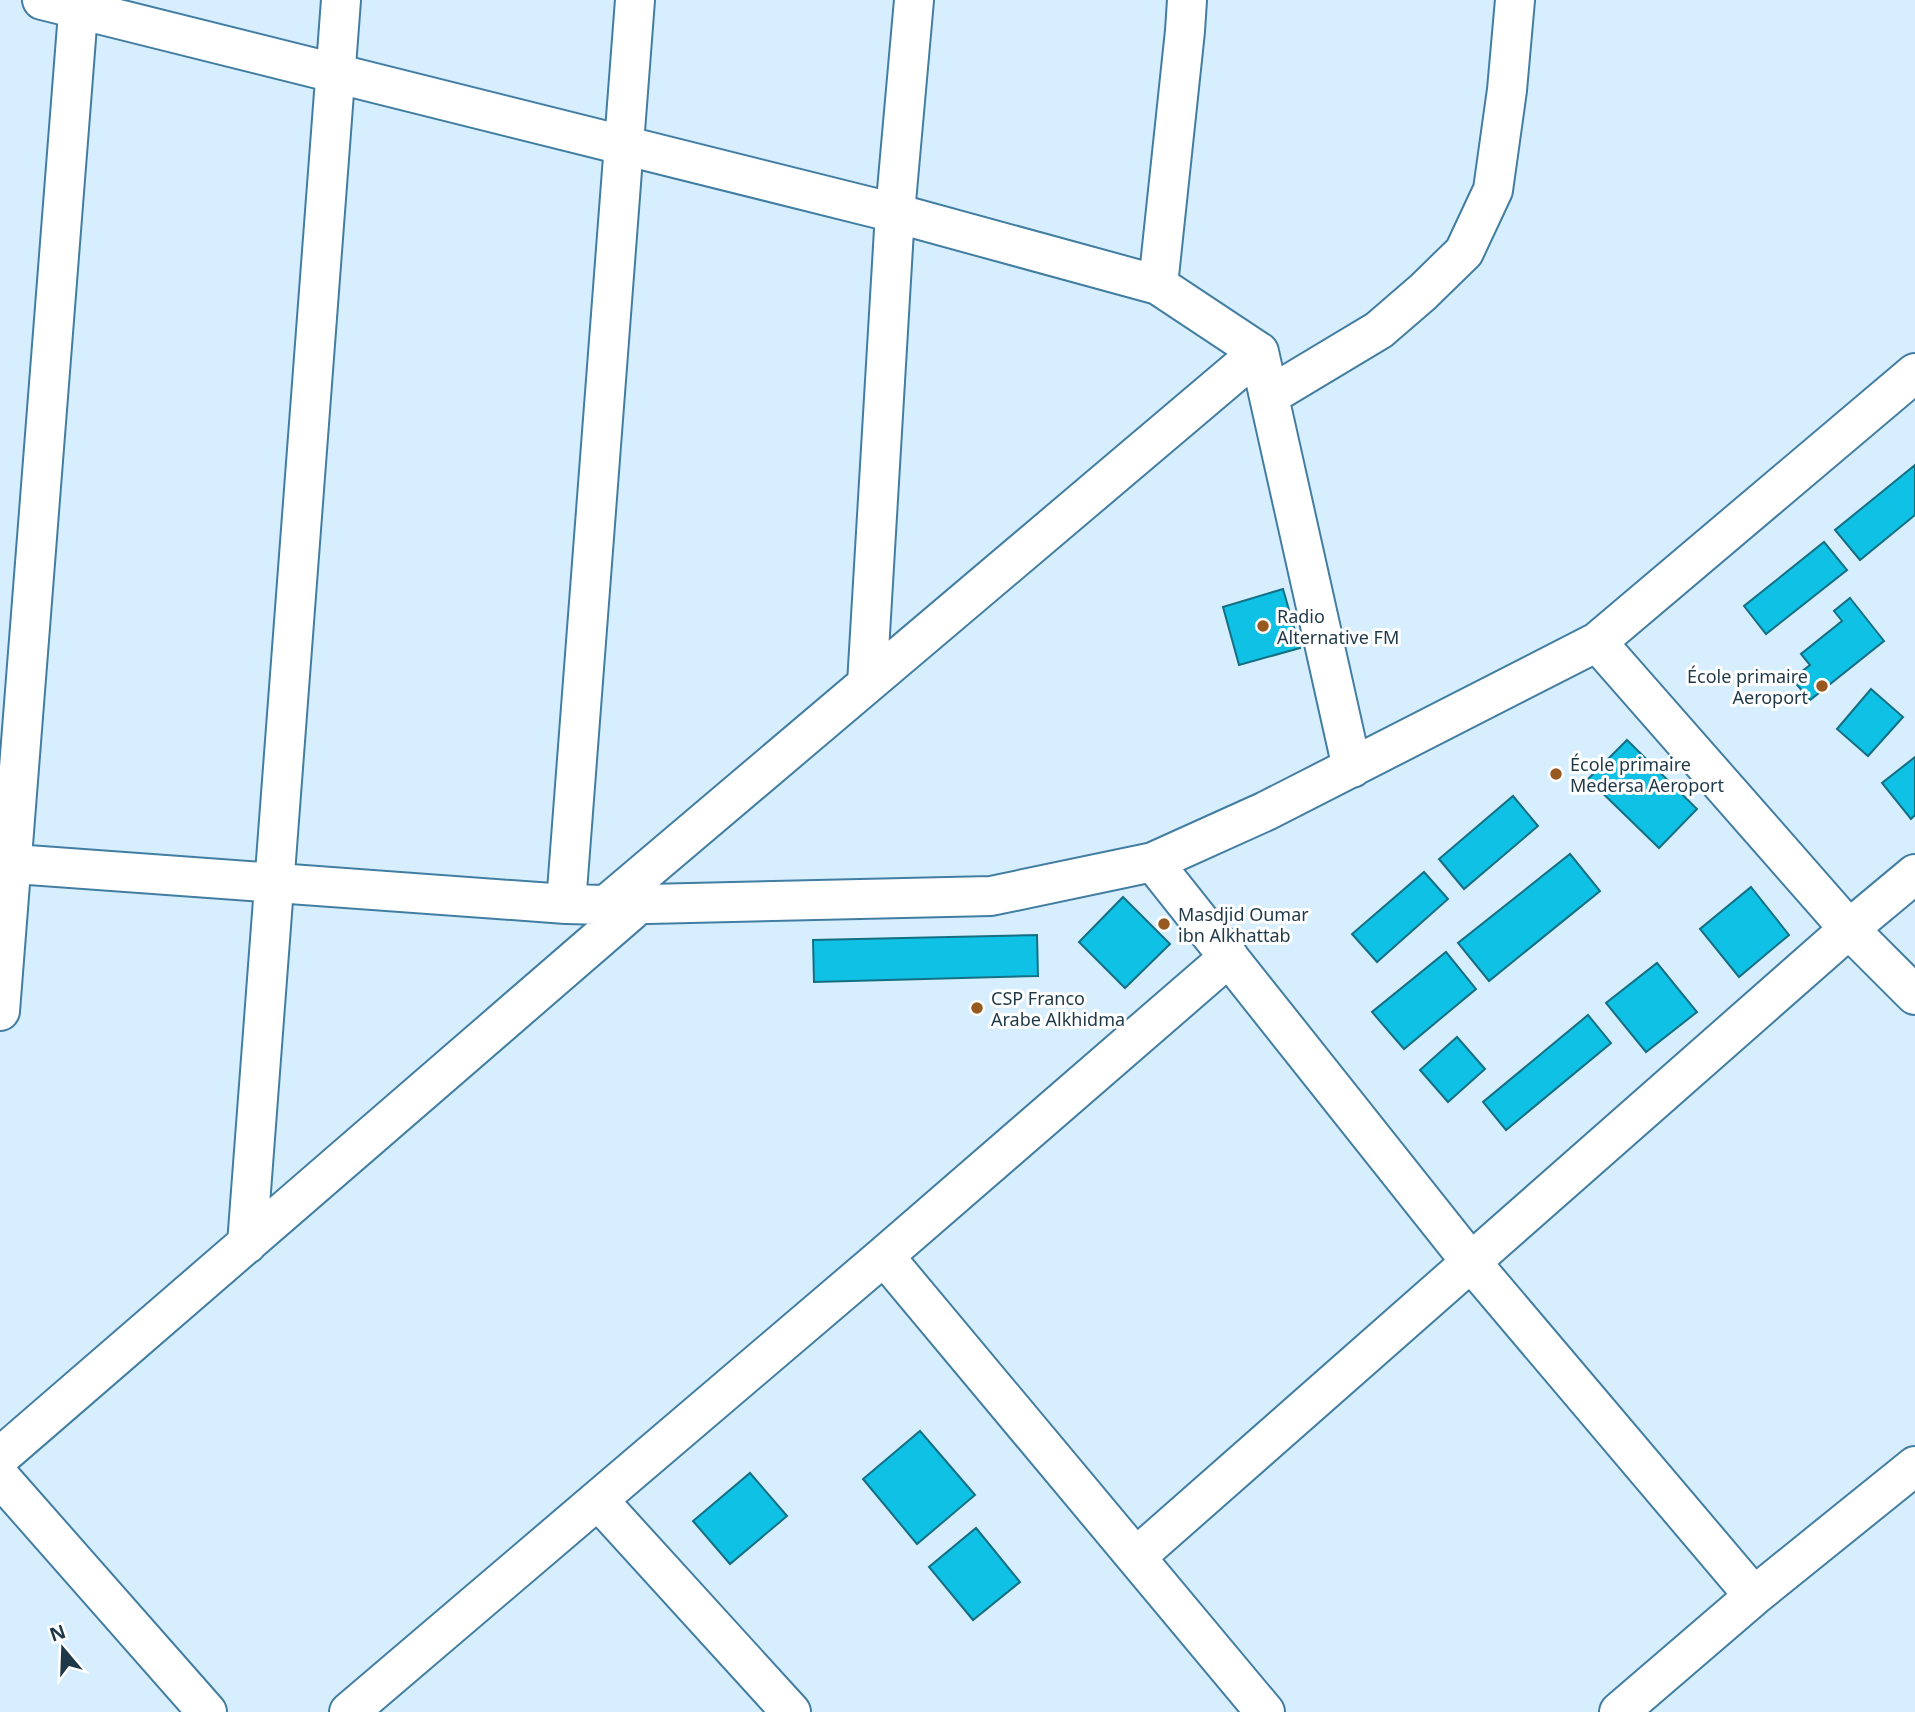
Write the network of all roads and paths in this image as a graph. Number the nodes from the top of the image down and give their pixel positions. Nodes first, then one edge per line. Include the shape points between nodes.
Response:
1 (341, 0) edge
2 (635, 0) edge
3 (914, 0) edge
4 (1187, 0) edge
5 (1515, 0) edge
6 (67, 3) edge
7 (335, 73) junction
8 (625, 145) junction
9 (895, 213) junction
10 (1158, 285) junction
11 (1259, 352) junction
12 (1915, 373) edge
13 (1269, 396) junction
14 (1597, 642) junction
15 (867, 684) junction
16 (1352, 768) junction
17 (1153, 862) junction
18 (6, 863) edge
19 (1915, 874) edge
20 (274, 883) junction
21 (566, 904) junction
22 (623, 905) junction
23 (1849, 929) junction
24 (1229, 957) junction
25 (1915, 996) edge
26 (0, 1011) edge
27 (247, 1244) junction
28 (884, 1256) junction
29 (1471, 1262) junction
30 (0, 1457) edge
31 (1915, 1466) edge
32 (0, 1477) edge
33 (598, 1500) junction
34 (1136, 1558) junction
35 (1754, 1596) junction
36 (1641, 1705) edge
37 (207, 1712) edge
38 (349, 1712) edge
39 (791, 1712) edge
40 (1265, 1712) edge

1 - 7 street
2 - 8 street
3 - 9 street
4 - 10 street
5 - 13 street via 1493,190 1464,252 1378,330
6 - 7 street
6 - 18 street
7 - 8 street
7 - 20 street
8 - 9 street
8 - 21 street
9 - 10 street
9 - 15 street
10 - 11 street
11 - 13 street
11 - 15 street
12 - 14 street
13 - 16 street
14 - 16 street
14 - 23 street
15 - 22 street
16 - 17 street
17 - 22 street via 991,896
17 - 24 street
18 - 20 street
18 - 26 street
19 - 23 street
20 - 21 street
20 - 27 street
21 - 22 street
22 - 27 street
23 - 25 street
23 - 29 street
24 - 28 street
24 - 29 street
27 - 30 street
28 - 33 street
28 - 34 street
29 - 34 street
29 - 35 street
31 - 35 street
32 - 37 street
33 - 38 street
33 - 39 street
34 - 40 street
35 - 36 street

